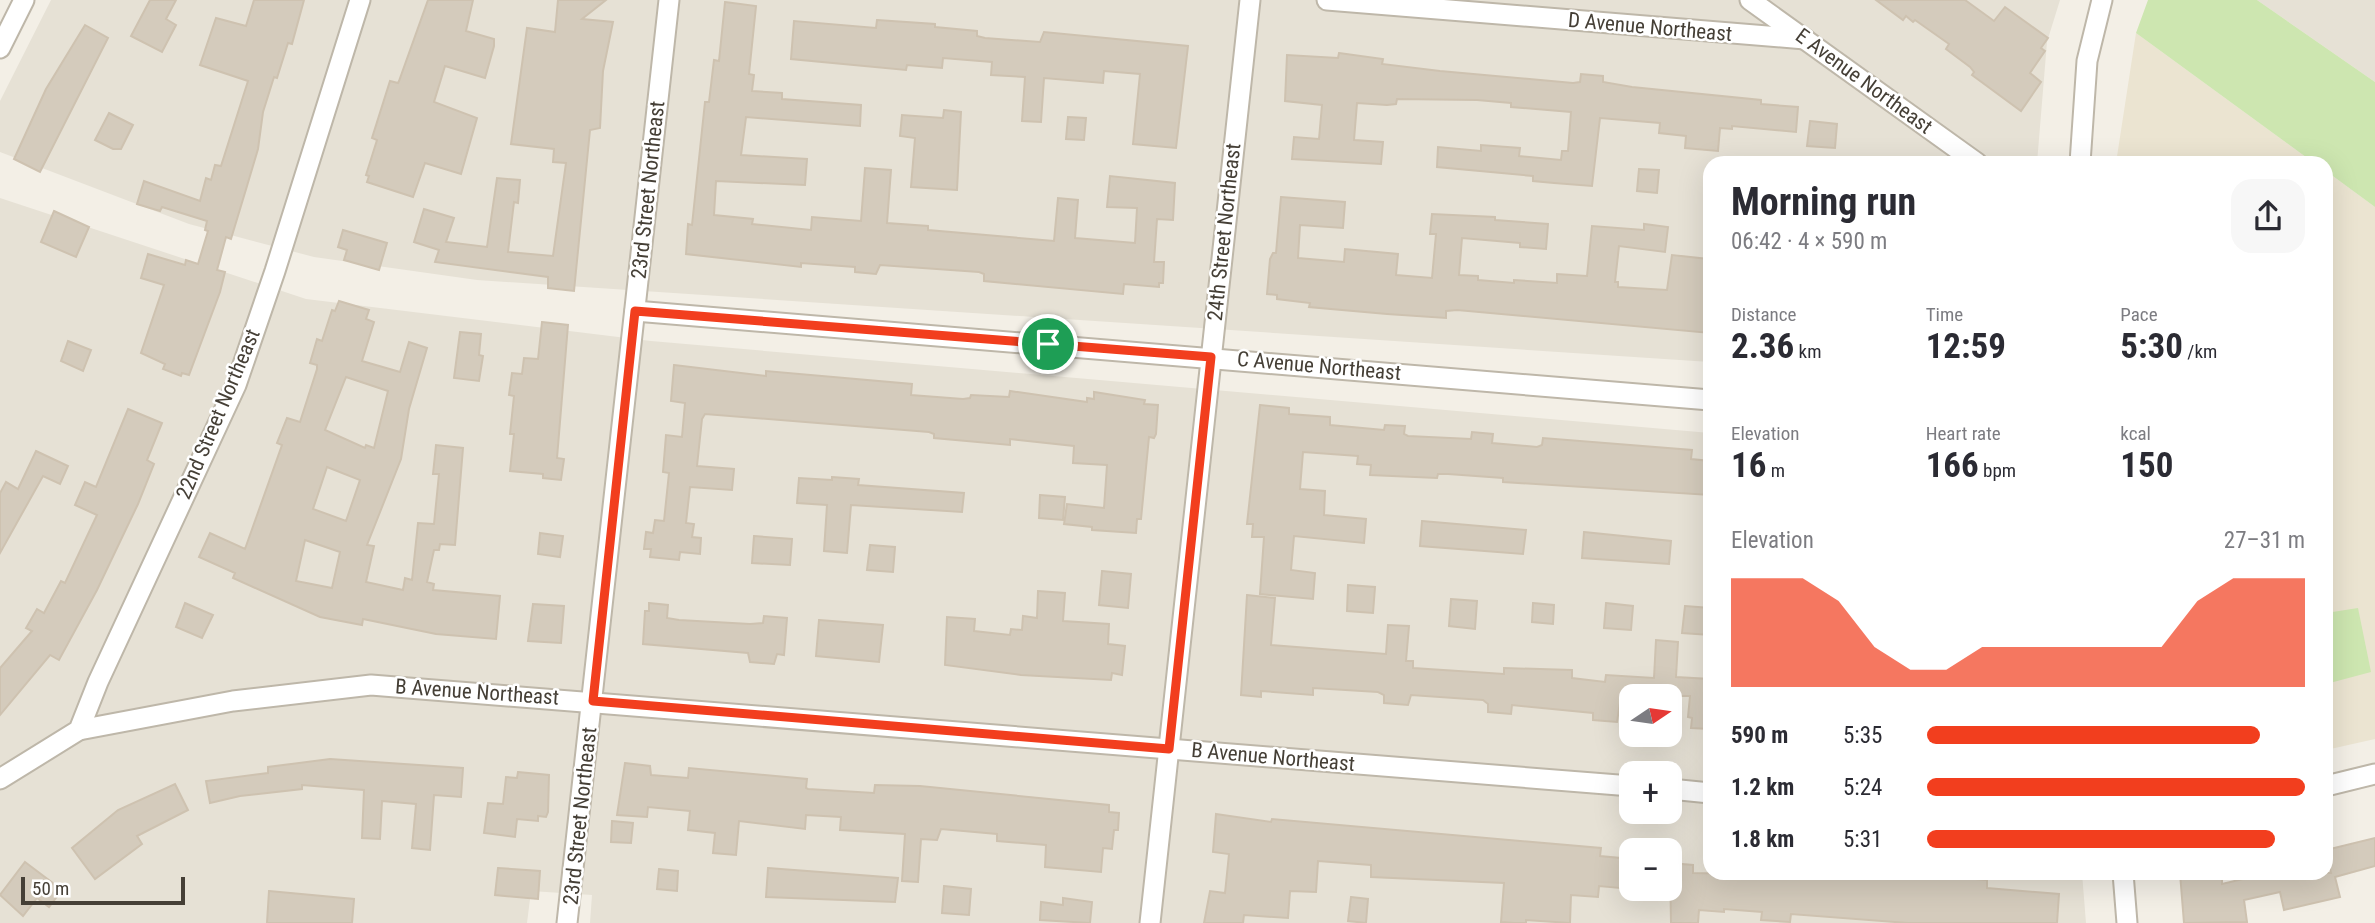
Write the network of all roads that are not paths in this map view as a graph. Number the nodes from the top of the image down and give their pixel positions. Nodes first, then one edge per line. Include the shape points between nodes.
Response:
1 (24, 0) edge
2 (360, 0) edge
3 (668, 0) edge
4 (1250, 0) edge
5 (1327, 0) edge
6 (1750, 0) edge
7 (2102, 0) edge
8 (1805, 39) junction
9 (0, 48) edge
10 (1967, 156) edge
11 (2080, 156) edge
12 (635, 311) junction
13 (1211, 357) junction
14 (1703, 399) edge
15 (593, 701) junction
16 (79, 730) junction
17 (1169, 749) junction
18 (2375, 774) edge
19 (0, 779) edge
20 (2333, 784) edge
21 (1619, 785) edge
22 (1682, 790) edge
23 (1703, 792) edge
24 (2124, 880) edge
25 (568, 923) edge
26 (1150, 923) edge
27 (2127, 923) edge

1 - 9 street
2 - 16 street, 22nd Street Northeast via 236,385
3 - 12 street, 23rd Street Northeast
4 - 13 street, 24th Street Northeast
5 - 8 street, D Avenue Northeast
6 - 8 street, E Avenue Northeast
7 - 11 street via 2087,61
8 - 10 street, E Avenue Northeast
12 - 13 street, C Avenue Northeast
12 - 15 street, 23rd Street Northeast
13 - 14 street, C Avenue Northeast
13 - 17 street, 24th Street Northeast
15 - 16 street, B Avenue Northeast via 371,685 233,701
15 - 17 street, B Avenue Northeast
15 - 25 street, 23rd Street Northeast
16 - 19 street
17 - 21 street, B Avenue Northeast
17 - 26 street, 24th Street Northeast
18 - 20 street
22 - 23 street
24 - 27 street

